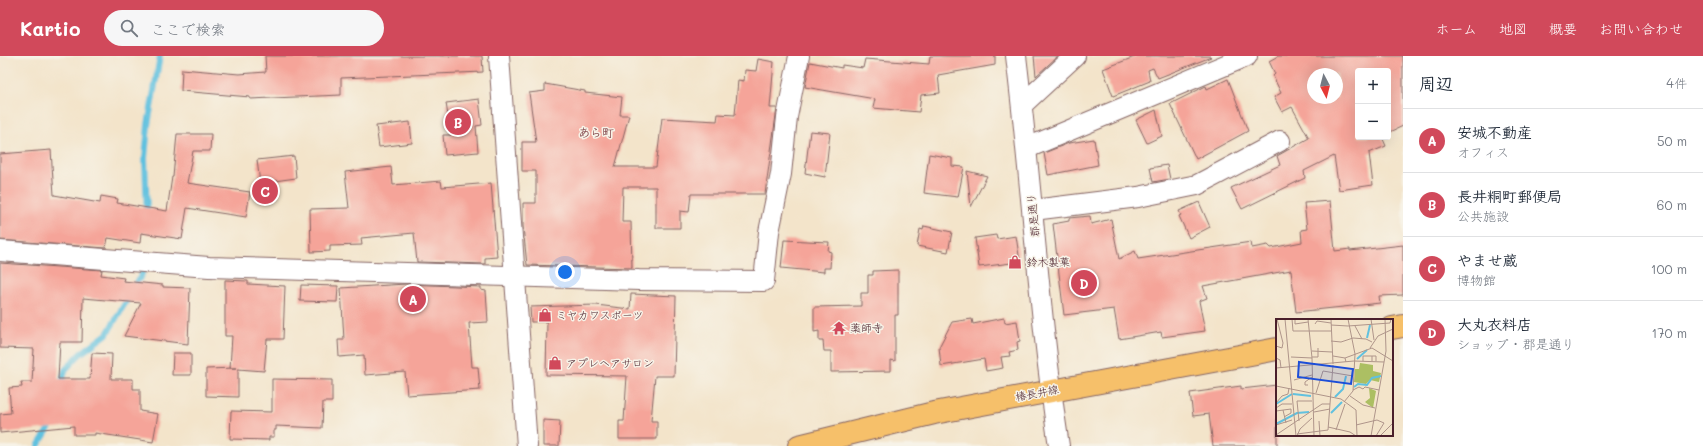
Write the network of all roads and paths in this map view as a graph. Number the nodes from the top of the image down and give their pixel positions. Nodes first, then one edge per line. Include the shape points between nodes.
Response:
1 (499, 56) edge
2 (799, 56) edge
3 (1016, 56) edge
4 (1075, 56) edge
5 (1247, 56) edge
6 (1022, 105) junction
7 (1280, 141) dead end
8 (1027, 148) junction
9 (1033, 210) junction
10 (0, 251) edge
11 (514, 275) junction
12 (1403, 326) edge
13 (1393, 328) edge
14 (1276, 349) edge
15 (1050, 390) junction
16 (527, 446) edge
17 (800, 446) edge
18 (1059, 446) edge

1 - 11 street
2 - 11 street via 787,117 764,281
3 - 6 street, 郡是通り
4 - 6 street
5 - 8 street
6 - 8 street, 郡是通り
7 - 9 street via 1197,185 1138,197
8 - 9 street, 郡是通り
9 - 15 street, 郡是通り
10 - 11 street via 209,267
11 - 16 street
12 - 13 main road
14 - 15 main road, 椿長井線
15 - 17 main road, 椿長井線 via 934,413
15 - 18 street, 郡是通り

